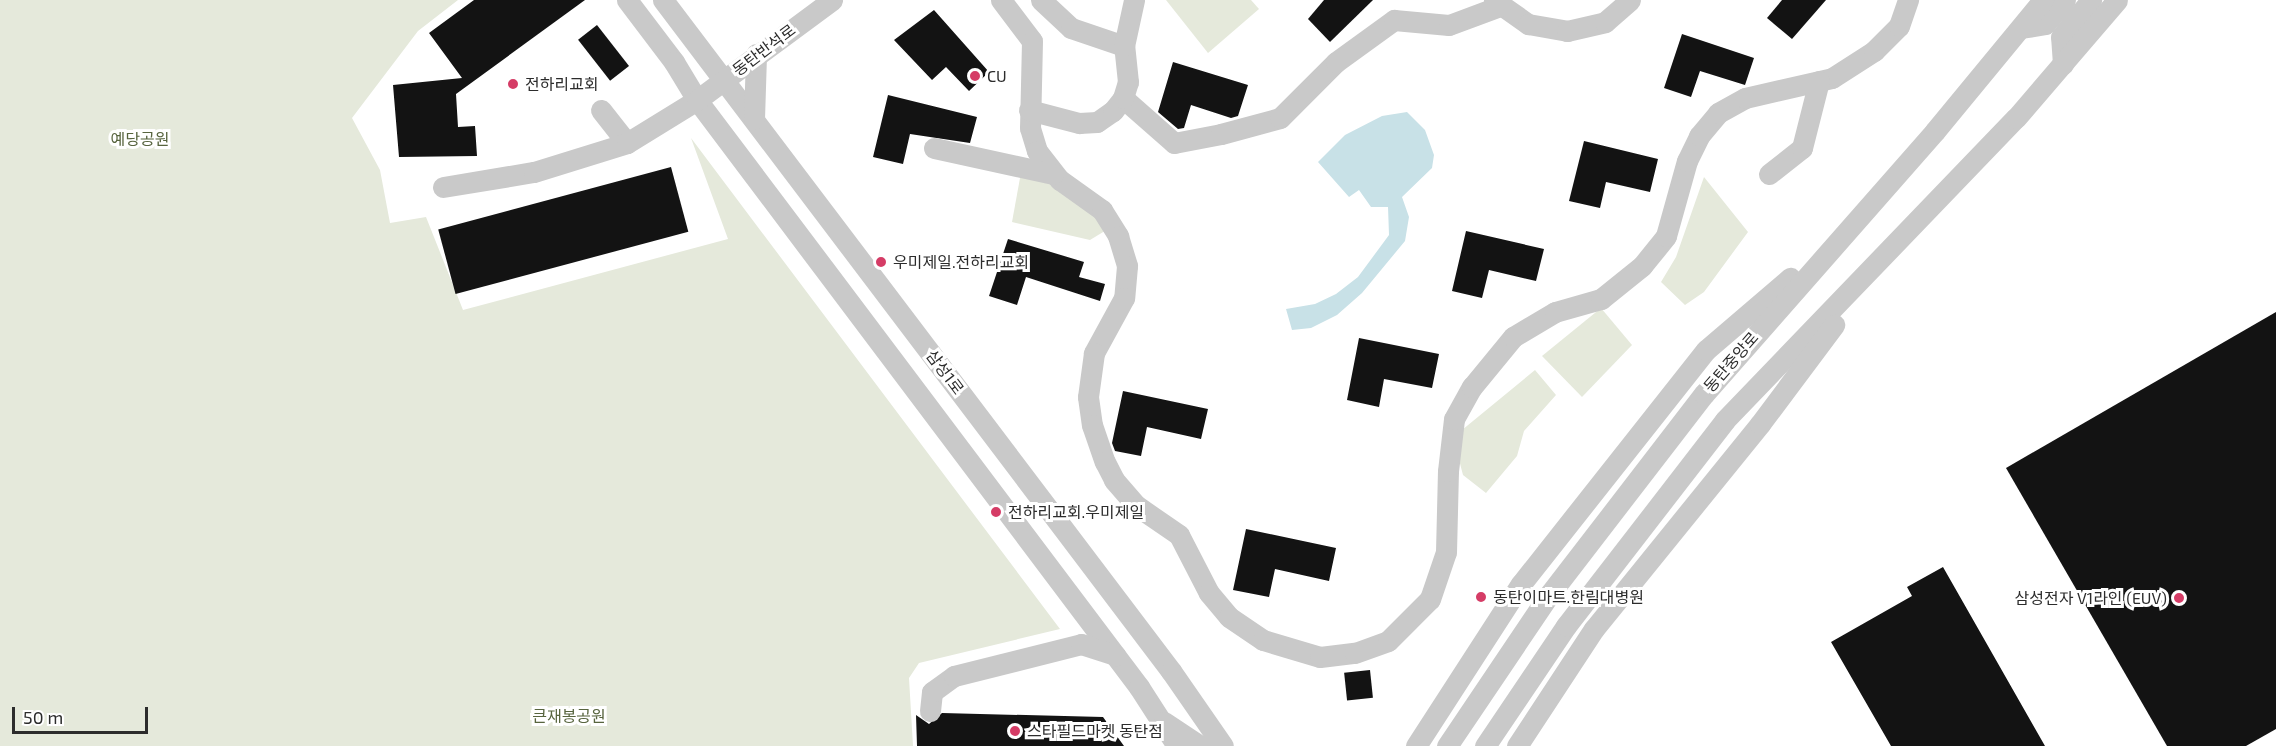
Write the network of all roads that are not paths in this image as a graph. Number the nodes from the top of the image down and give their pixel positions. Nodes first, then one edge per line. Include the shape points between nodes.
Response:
1 (627, 0) edge
2 (663, 0) edge
3 (832, 0) edge
4 (1001, 0) edge
5 (1041, 0) edge
6 (1134, 0) edge
7 (1630, 0) edge
8 (1908, 0) edge
9 (2043, 0) edge
10 (2065, 0) edge
11 (2091, 0) edge
12 (2117, 0) edge
13 (1497, 3) edge
14 (2021, 28) junction
15 (1124, 46) junction
16 (756, 54) junction
17 (2063, 64) junction
18 (724, 80) junction
19 (1819, 81) junction
20 (1123, 98) junction
21 (697, 100) junction
22 (601, 110) dead end
23 (1029, 110) junction
24 (754, 119) junction
25 (627, 143) junction
26 (934, 148) dead end
27 (1053, 174) junction
28 (1769, 174) dead end
29 (443, 187) dead end
30 (1848, 229) junction
31 (1881, 262) junction
32 (1115, 655) junction
33 (930, 711) dead end
34 (1161, 720) junction
35 (1177, 746) edge
36 (1200, 746) edge
37 (1223, 746) edge
38 (1416, 746) edge
39 (1447, 746) edge
40 (1485, 746) edge
41 (1517, 746) edge

1 - 21 street, 삼성1로
2 - 18 street, 삼성1로
3 - 16 street, 동탄반석로
4 - 23 street via 1032,41
5 - 15 street via 1071,28
6 - 15 street
7 - 13 street via 1605,22 1567,31 1528,24
8 - 19 street via 1899,26 1874,51 1832,78
9 - 14 street, 동탄중앙로
10 - 14 street via 2045,24
11 - 17 street via 2061,37
12 - 17 street
13 - 20 street via 1449,25 1394,20 1336,62 1280,118 1221,134 1174,143
14 - 30 street, 동탄중앙로
15 - 20 street via 1129,66
16 - 18 street, 동탄반석로
16 - 24 street
17 - 31 street
18 - 21 street, 동탄반석로
18 - 24 street, 삼성1로
19 - 27 street via 1745,98 1718,113 1699,136 1688,161 1666,236 1642,266 1600,299 1554,312 1532,323 1513,337 1485,370 1454,419 1446,552 1430,598 1388,641 1337,657 1285,649 1229,617 1209,593 1179,535 1137,506 1114,480 1097,445 1088,397 1094,353 1124,298 1127,266 1118,236 1102,210
19 - 28 street via 1802,148
20 - 23 street via 1097,122 1062,121
21 - 25 street, 동탄반석로
21 - 32 street, 삼성1로
22 - 25 street
23 - 27 street via 1033,142
24 - 37 street, 삼성1로 via 1171,671
25 - 29 street, 동탄반석로 via 534,172
26 - 27 street
30 - 38 street via 1706,350 1521,584
30 - 39 street, 동탄중앙로 via 1704,394 1549,595
31 - 40 street via 1725,420 1566,626
31 - 41 street via 1760,423 1594,629
32 - 33 street via 1080,644 954,676 932,692
32 - 34 street, 삼성1로
34 - 35 street, 삼성1로
34 - 36 street

